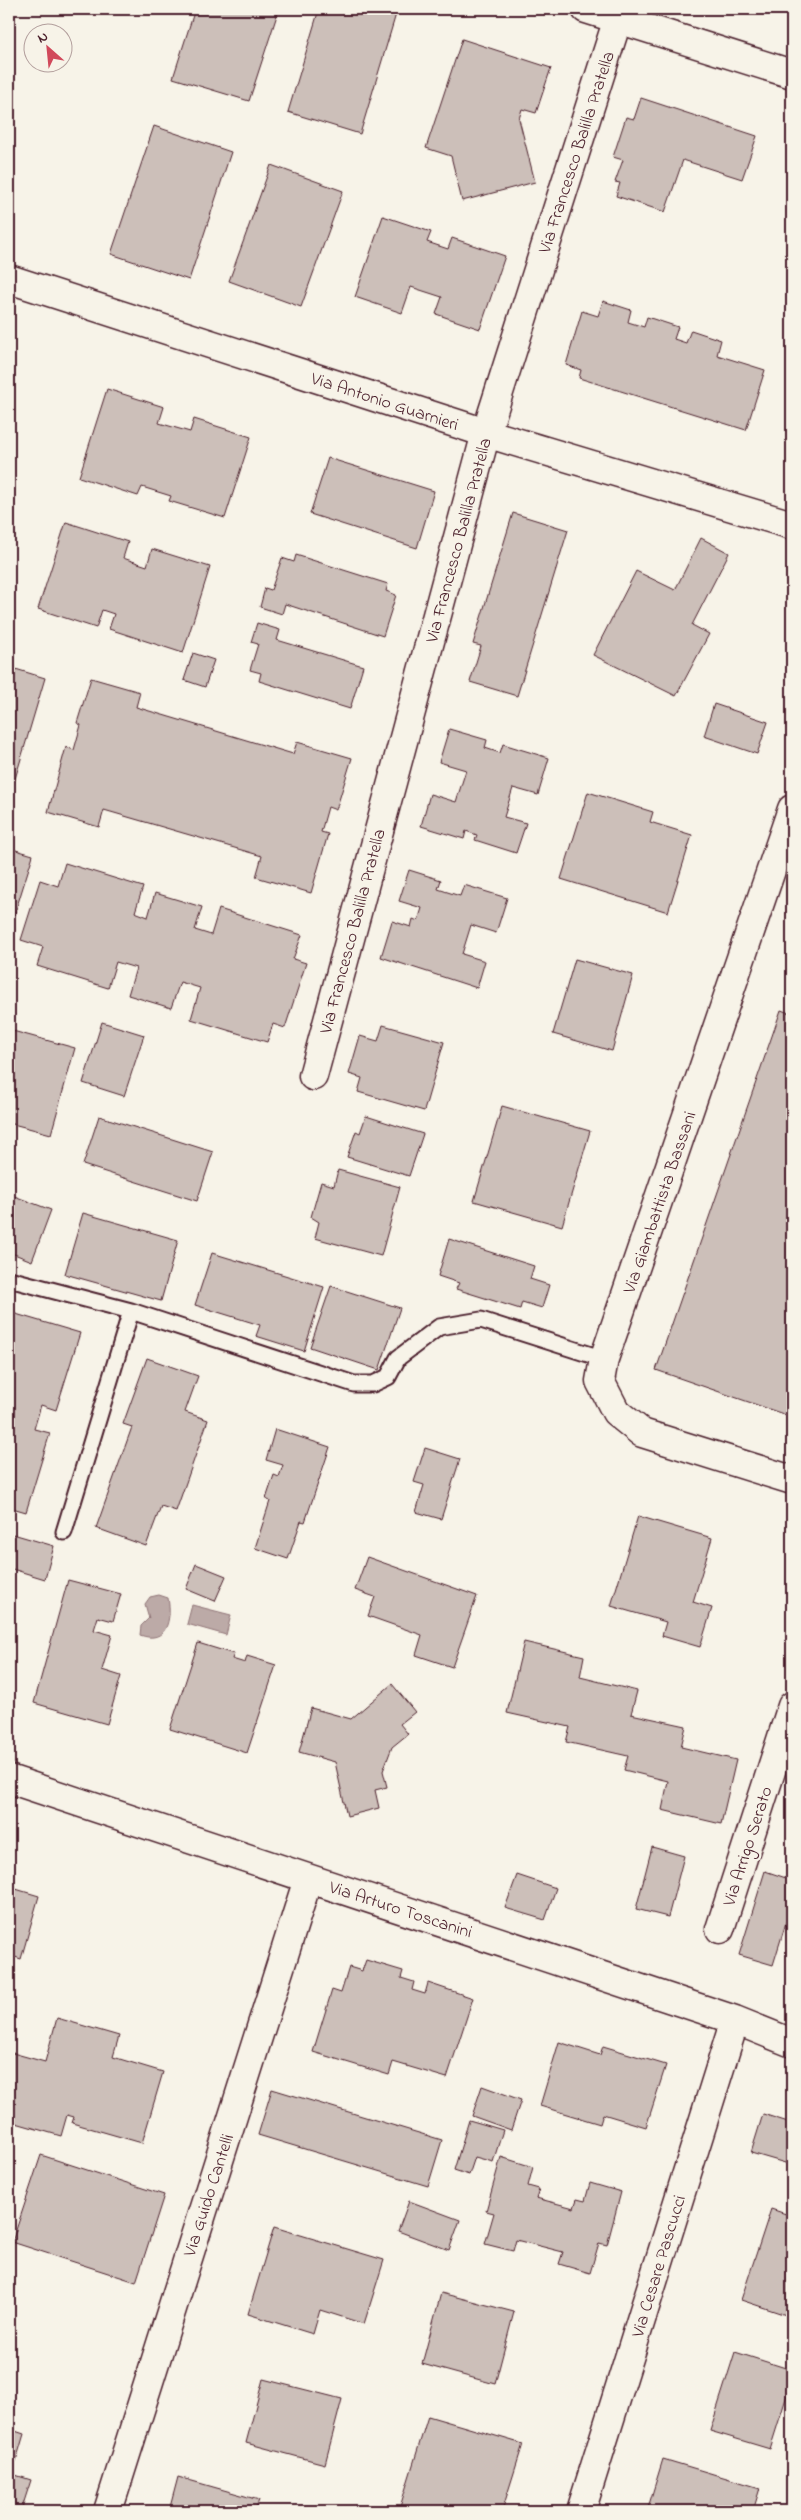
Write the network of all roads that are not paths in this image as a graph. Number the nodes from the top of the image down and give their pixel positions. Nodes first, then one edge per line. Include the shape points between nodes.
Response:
1 (586, 9) edge
2 (619, 14) edge
3 (792, 74) edge
4 (9, 279) edge
5 (486, 433) junction
6 (792, 525) edge
7 (792, 809) edge
8 (313, 1076) dead end
9 (9, 1279) edge
10 (132, 1311) junction
11 (604, 1359) junction
12 (792, 1480) edge
13 (64, 1532) dead end
14 (792, 1706) edge
15 (9, 1780) edge
16 (308, 1879) junction
17 (720, 1929) dead end
18 (735, 2020) junction
19 (792, 2043) edge
20 (108, 2511) edge
21 (581, 2511) edge

1 - 2 street
2 - 3 street
2 - 5 street, Via Francesco Balilla Pratella
4 - 5 street, Via Antonio Guarnieri
5 - 6 street, Via Antonio Guarnieri
5 - 8 street, Via Francesco Balilla Pratella
7 - 11 street, Via Giambattista Bassani
9 - 10 lane
10 - 11 lane via 354,1384 373,1384 388,1377 398,1358 438,1328 481,1320
10 - 13 lane
11 - 12 street, Via Giambattista Bassani via 600,1381 616,1412 642,1433
14 - 17 street, Via Arrigo Serato
15 - 16 street, Via Arturo Toscanini
16 - 18 street, Via Arturo Toscanini
16 - 20 street, Via Guido Cantelli
18 - 19 street, Via Arturo Toscanini
18 - 21 street, Via Cesare Pascucci

